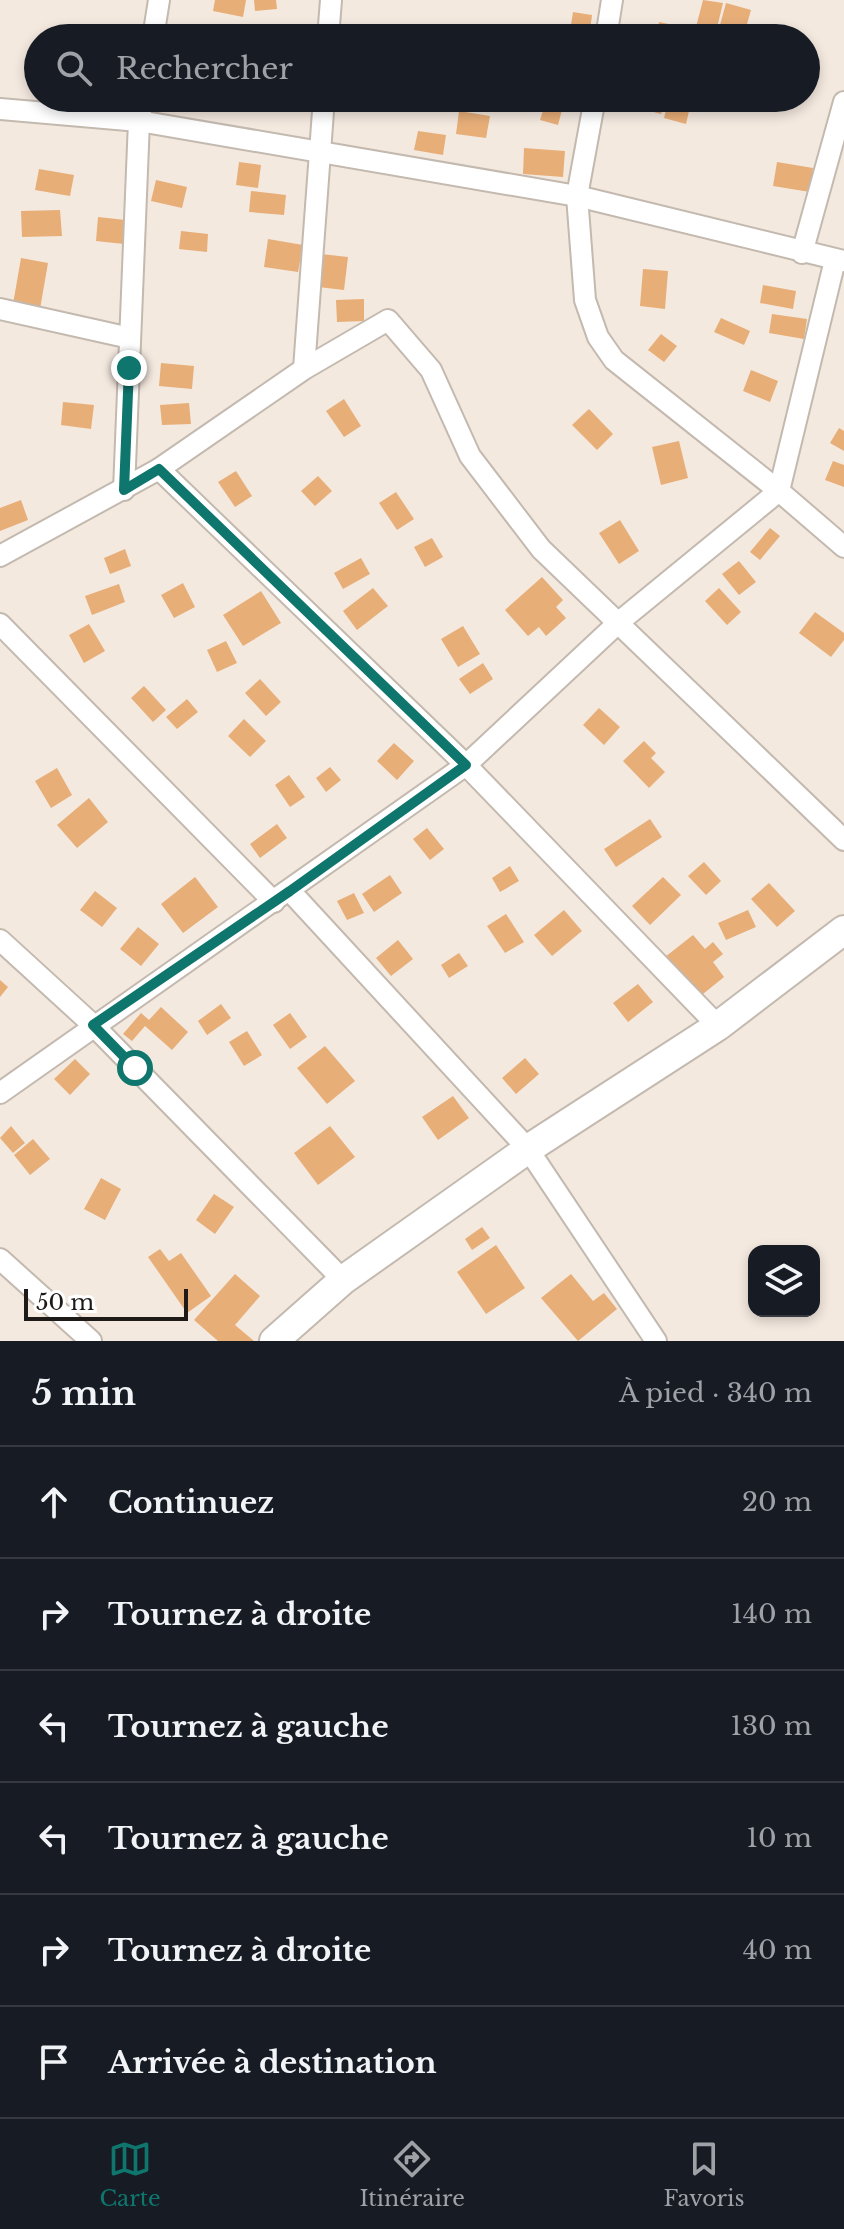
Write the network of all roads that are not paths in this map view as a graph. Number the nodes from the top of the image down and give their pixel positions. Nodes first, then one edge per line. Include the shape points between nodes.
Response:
1 (159, 0) edge
2 (331, 0) edge
3 (612, 0) edge
4 (155, 24) edge
5 (329, 24) edge
6 (608, 24) edge
7 (844, 102) edge
8 (0, 109) edge
9 (24, 111) edge
10 (35, 112) edge
11 (141, 112) edge
12 (323, 112) edge
13 (592, 112) edge
14 (139, 121) junction
15 (320, 152) junction
16 (577, 196) junction
17 (802, 253) junction
18 (840, 260) edge
19 (0, 309) edge
20 (130, 338) junction
21 (304, 369) junction
22 (159, 469) junction
23 (124, 490) junction
24 (779, 491) junction
25 (844, 547) edge
26 (0, 556) edge
27 (619, 622) junction
28 (0, 624) edge
29 (466, 765) junction
30 (844, 840) edge
31 (282, 896) junction
32 (844, 930) edge
33 (0, 940) edge
34 (93, 1025) junction
35 (718, 1026) junction
36 (0, 1093) edge
37 (528, 1149) junction
38 (0, 1259) edge
39 (343, 1280) junction
40 (91, 1341) edge
41 (274, 1341) edge
42 (656, 1341) edge

1 - 4 street
2 - 5 street
3 - 6 street
7 - 17 street
8 - 9 street
10 - 14 street
11 - 14 street
12 - 15 street
13 - 16 street
14 - 15 street
14 - 20 street
15 - 16 street
15 - 21 street
16 - 17 street
16 - 24 street via 585,300 598,337 614,360
17 - 18 street
18 - 24 street
19 - 20 street
20 - 23 street
21 - 22 street
21 - 27 street via 388,320 431,370 470,456 541,549
22 - 23 street
22 - 29 street
23 - 26 street
24 - 25 street
24 - 27 street
27 - 29 street
27 - 30 street
28 - 31 street
29 - 31 street
29 - 35 street
31 - 34 street
31 - 37 street
32 - 35 street
33 - 34 street
34 - 36 street
34 - 39 street
35 - 37 street
37 - 39 street
37 - 42 street
38 - 40 street
39 - 41 street

